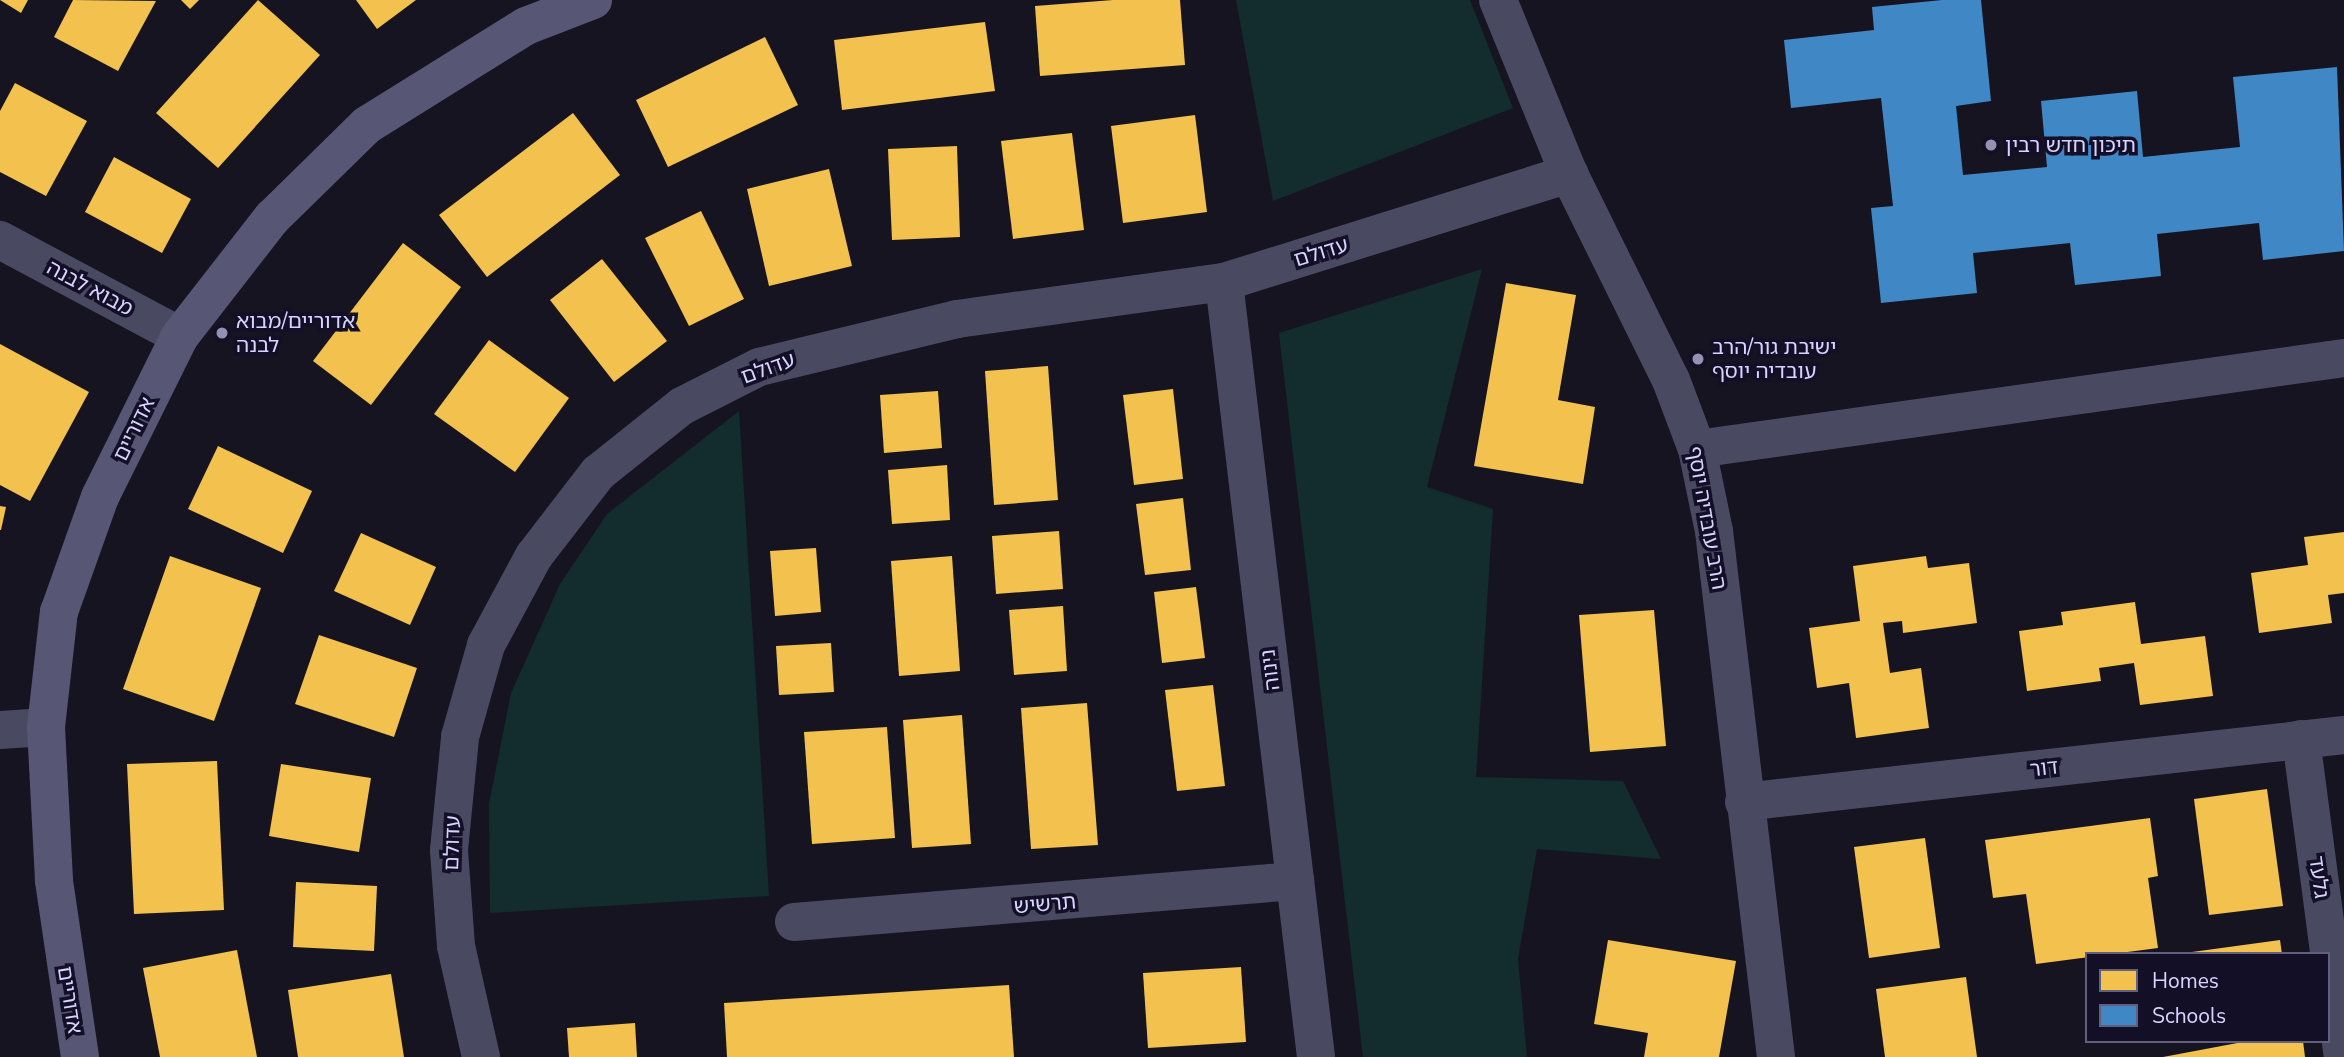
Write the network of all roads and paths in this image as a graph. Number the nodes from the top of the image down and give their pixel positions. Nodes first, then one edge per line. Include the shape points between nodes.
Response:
1 (593, 0) edge
2 (1503, 5) edge
3 (1569, 174) junction
4 (0, 240) edge
5 (1224, 282) junction
6 (180, 336) junction
7 (2344, 358) edge
8 (1697, 449) junction
9 (46, 727) junction
10 (0, 730) edge
11 (2344, 735) edge
12 (2301, 739) junction
13 (1744, 802) junction
14 (1295, 881) junction
15 (794, 922) dead end
16 (2329, 952) edge
17 (2330, 959) edge
18 (80, 1057) edge
19 (481, 1057) edge
20 (1316, 1057) edge
21 (1776, 1057) edge
22 (2343, 1057) edge

1 - 6 street, אדוריים via 526,26 367,125 272,218
2 - 3 street, הרב עובדיה יוסף
3 - 5 street, עדולם
3 - 8 street, הרב עובדיה יוסף via 1671,380
4 - 6 street, מבוא לבנה
5 - 14 street, נינוה
5 - 19 street, עדולם via 957,319 760,368 682,406 598,473 534,556 486,645 460,737 449,850 456,946
6 - 9 street, אדוריים via 100,497 59,612
7 - 8 street
8 - 13 street, הרב עובדיה יוסף via 1714,531
9 - 10 street
9 - 18 street, אדוריים via 54,880
11 - 12 street, דור
12 - 13 street, דור
12 - 16 street, גלעד
13 - 21 street, הרב עובדיה יוסף
14 - 15 street, תרשיש
14 - 20 street, נינוה
17 - 22 street, גלעד

